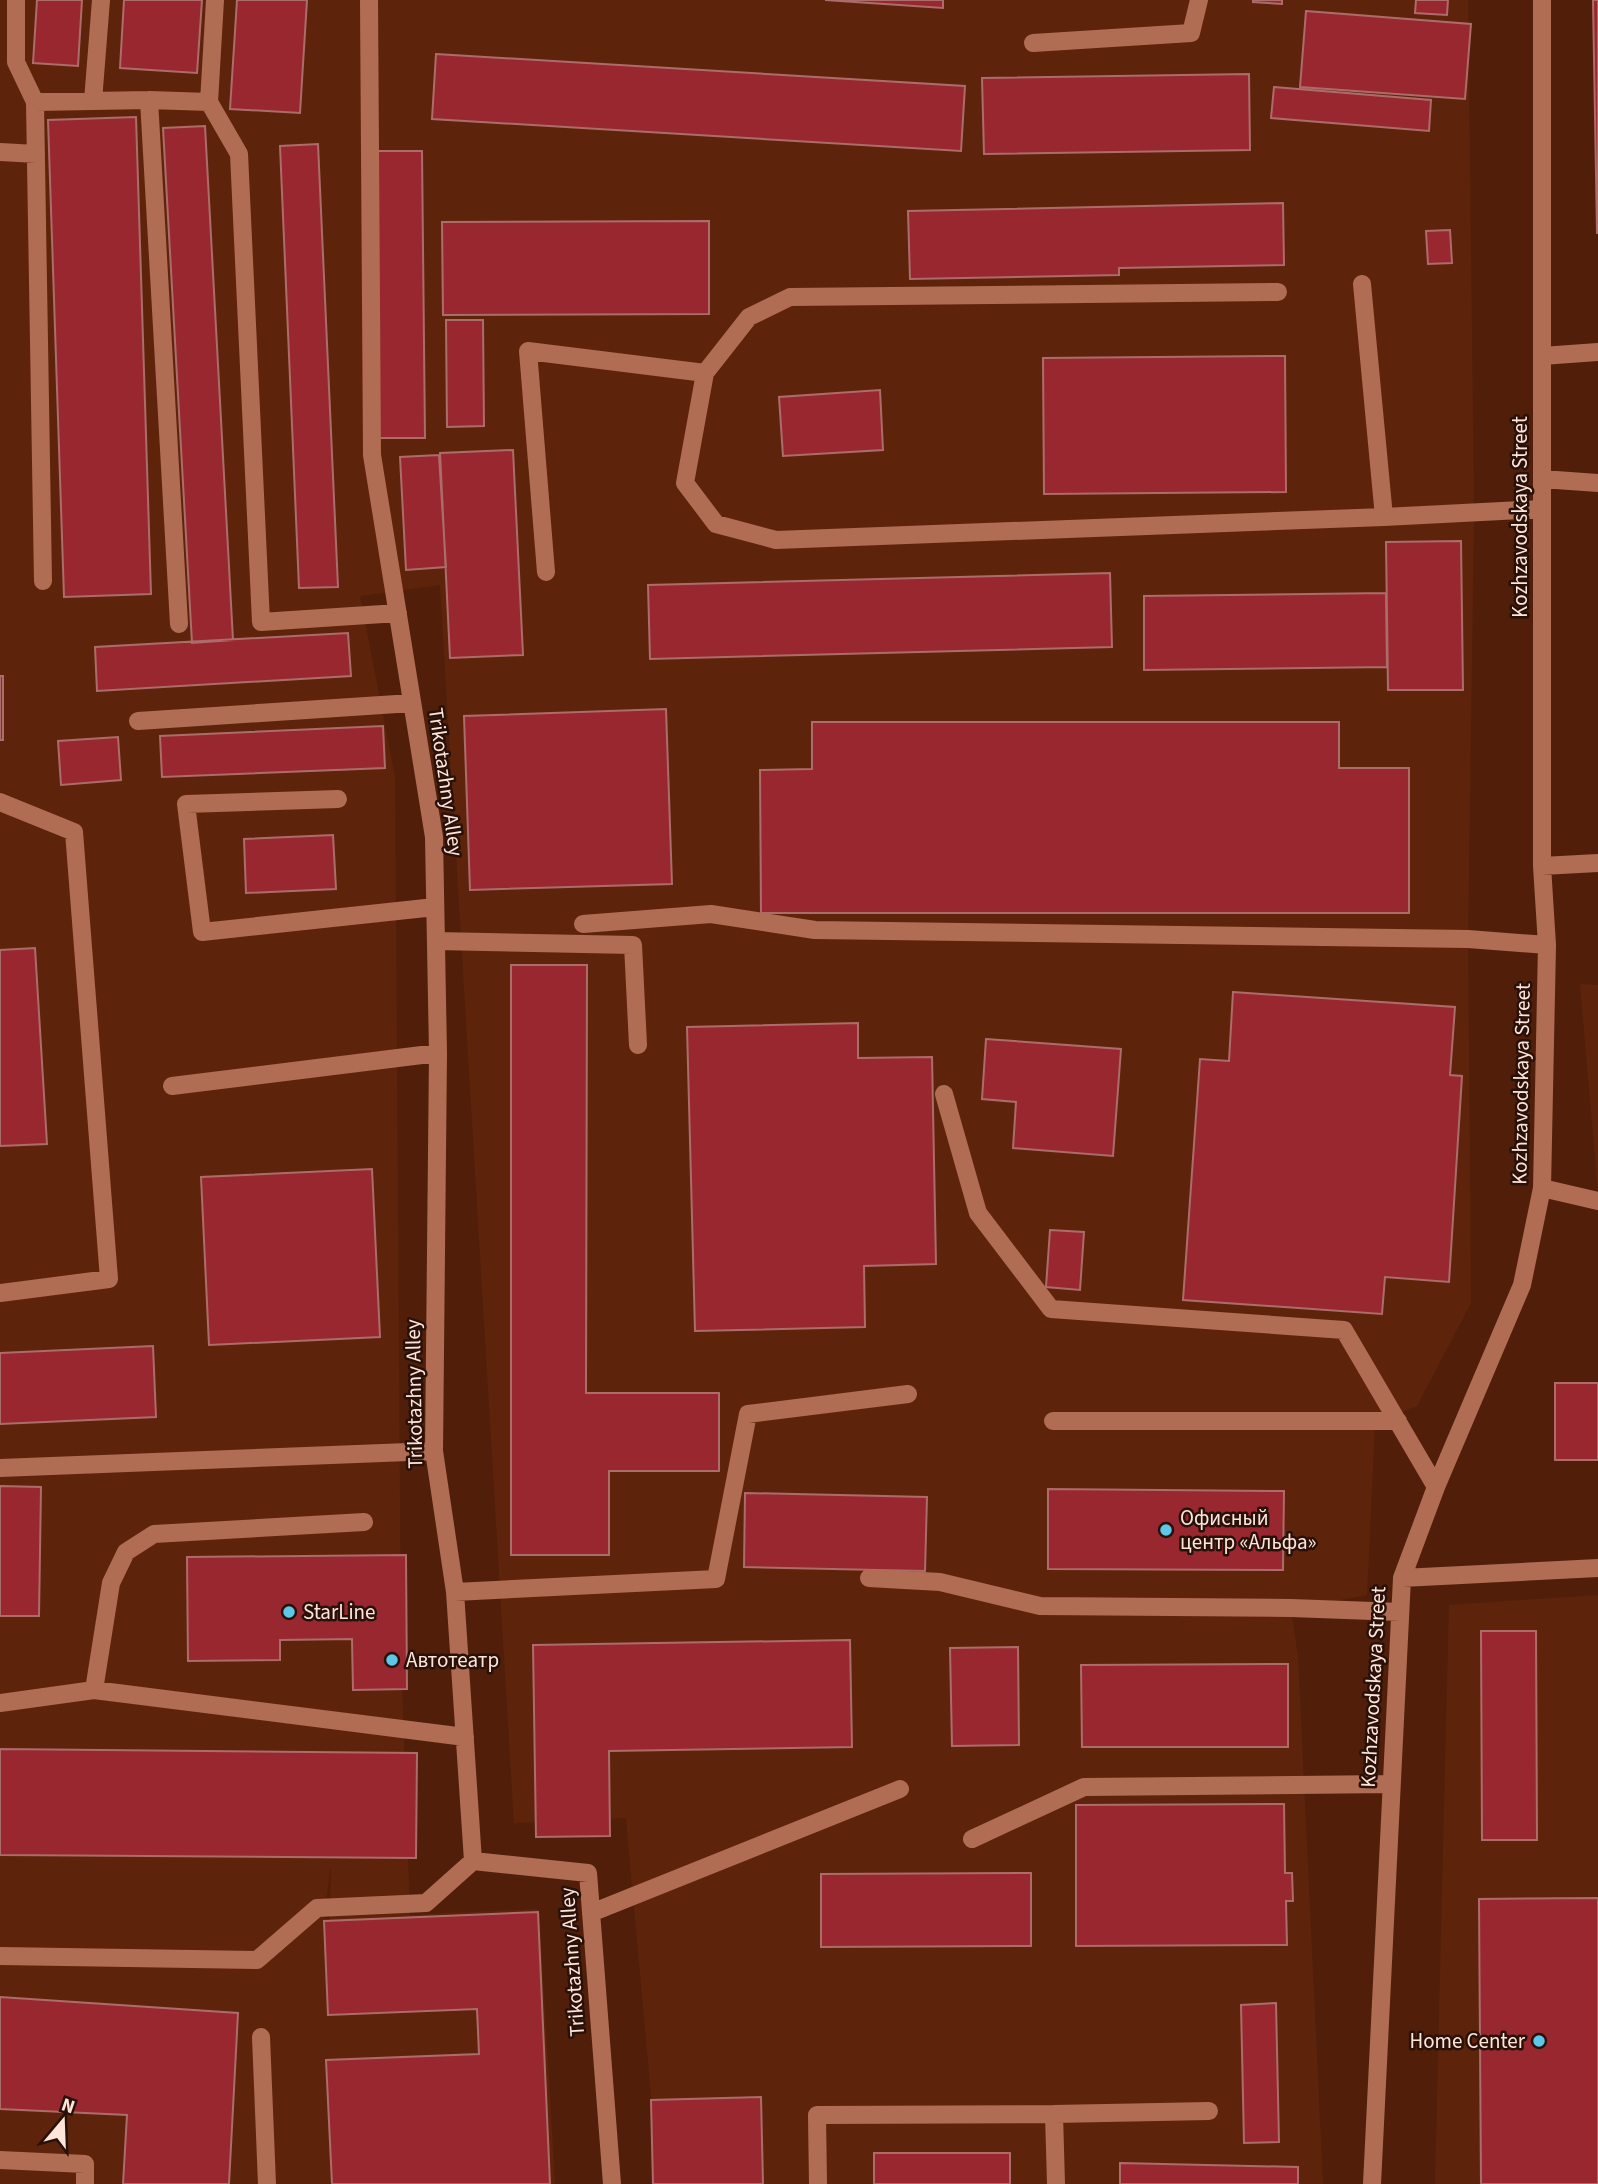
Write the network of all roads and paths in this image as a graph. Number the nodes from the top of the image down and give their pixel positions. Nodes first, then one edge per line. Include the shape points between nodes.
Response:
1 (16, 0) edge
2 (101, 0) edge
3 (215, 0) edge
4 (369, 0) edge
5 (1199, 0) edge
6 (1542, 0) edge
7 (1033, 43) dead end
8 (149, 100) junction
9 (93, 101) junction
10 (35, 102) junction
11 (209, 102) junction
12 (0, 152) edge
13 (36, 154) junction
14 (1362, 284) dead end
15 (1278, 292) dead end
16 (1598, 352) edge
17 (1542, 356) junction
18 (705, 373) junction
19 (1542, 479) junction
20 (1598, 483) edge
21 (1542, 509) junction
22 (1384, 517) junction
23 (546, 572) dead end
24 (43, 581) dead end
25 (398, 613) junction
26 (179, 624) dead end
27 (412, 703) junction
28 (138, 721) dead end
29 (338, 799) dead end
30 (0, 802) edge
31 (1598, 863) edge
32 (1542, 866) junction
33 (435, 907) junction
34 (583, 924) dead end
35 (436, 942) junction
36 (1547, 945) junction
37 (638, 1045) dead end
38 (438, 1053) junction
39 (172, 1086) dead end
40 (944, 1094) dead end
41 (1542, 1188) junction
42 (1598, 1201) edge
43 (0, 1293) edge
44 (908, 1394) dead end
45 (1053, 1421) dead end
46 (1398, 1421) junction
47 (434, 1451) junction
48 (0, 1468) edge
49 (1436, 1487) junction
50 (364, 1522) dead end
51 (1598, 1568) edge
52 (869, 1578) dead end
53 (1402, 1578) junction
54 (455, 1591) junction
55 (1400, 1612) junction
56 (94, 1690) junction
57 (0, 1703) edge
58 (465, 1737) junction
59 (1391, 1784) junction
60 (900, 1789) dead end
61 (972, 1839) dead end
62 (473, 1861) junction
63 (591, 1913) junction
64 (0, 1956) edge
65 (261, 2037) dead end
66 (1209, 2111) dead end
67 (1054, 2114) junction
68 (0, 2160) edge
69 (85, 2184) edge
70 (267, 2184) edge
71 (612, 2184) edge
72 (818, 2184) edge
73 (1056, 2184) edge
74 (1372, 2184) edge

1 - 10 street via 16,62
2 - 9 street
3 - 11 street
4 - 25 street, Trikotazhny Alley via 372,456
5 - 7 street via 1191,33
6 - 17 street, Kozhzavodskaya Street
8 - 9 street
8 - 11 street
8 - 26 street
9 - 10 street
10 - 13 street
11 - 25 street via 239,154 261,622
12 - 13 street
13 - 24 street
14 - 22 street
15 - 18 street via 790,297 748,317
16 - 17 street
17 - 19 street, Kozhzavodskaya Street
18 - 22 street via 685,482 716,524 776,540
18 - 23 street via 528,351
19 - 20 street
19 - 21 street, Kozhzavodskaya Street
21 - 22 street
21 - 32 street, Kozhzavodskaya Street
25 - 27 street, Trikotazhny Alley
27 - 28 street
27 - 33 street, Trikotazhny Alley via 434,837
29 - 33 street via 186,804 202,932
30 - 43 street via 75,832 109,1279
31 - 32 street
32 - 36 street, Kozhzavodskaya Street
33 - 35 street, Trikotazhny Alley
34 - 36 street via 710,914 815,930 1468,939
35 - 37 street via 633,945
35 - 38 street, Trikotazhny Alley
36 - 41 street, Kozhzavodskaya Street
38 - 39 street
38 - 47 street, Trikotazhny Alley
40 - 46 street via 978,1213 1051,1309 1344,1330
41 - 42 street
41 - 49 street, Kozhzavodskaya Street via 1522,1284
44 - 54 street via 748,1415 716,1579
45 - 46 street
46 - 49 street
47 - 48 street
47 - 54 street, Trikotazhny Alley
49 - 53 street, Kozhzavodskaya Street
50 - 56 street via 154,1534 127,1552 111,1583
51 - 53 street
52 - 55 street via 940,1582 1040,1605
53 - 55 street, Kozhzavodskaya Street
54 - 58 street, Trikotazhny Alley
55 - 59 street, Kozhzavodskaya Street
56 - 57 street
56 - 58 street
58 - 62 street, Trikotazhny Alley
59 - 61 street via 1084,1787
59 - 74 street, Kozhzavodskaya Street
60 - 63 street
62 - 63 street, Trikotazhny Alley via 588,1873
62 - 64 street via 426,1903 317,1908 257,1960
63 - 71 street, Trikotazhny Alley
65 - 70 street
66 - 67 street
67 - 72 street via 817,2115
67 - 73 street
68 - 69 street via 85,2164

